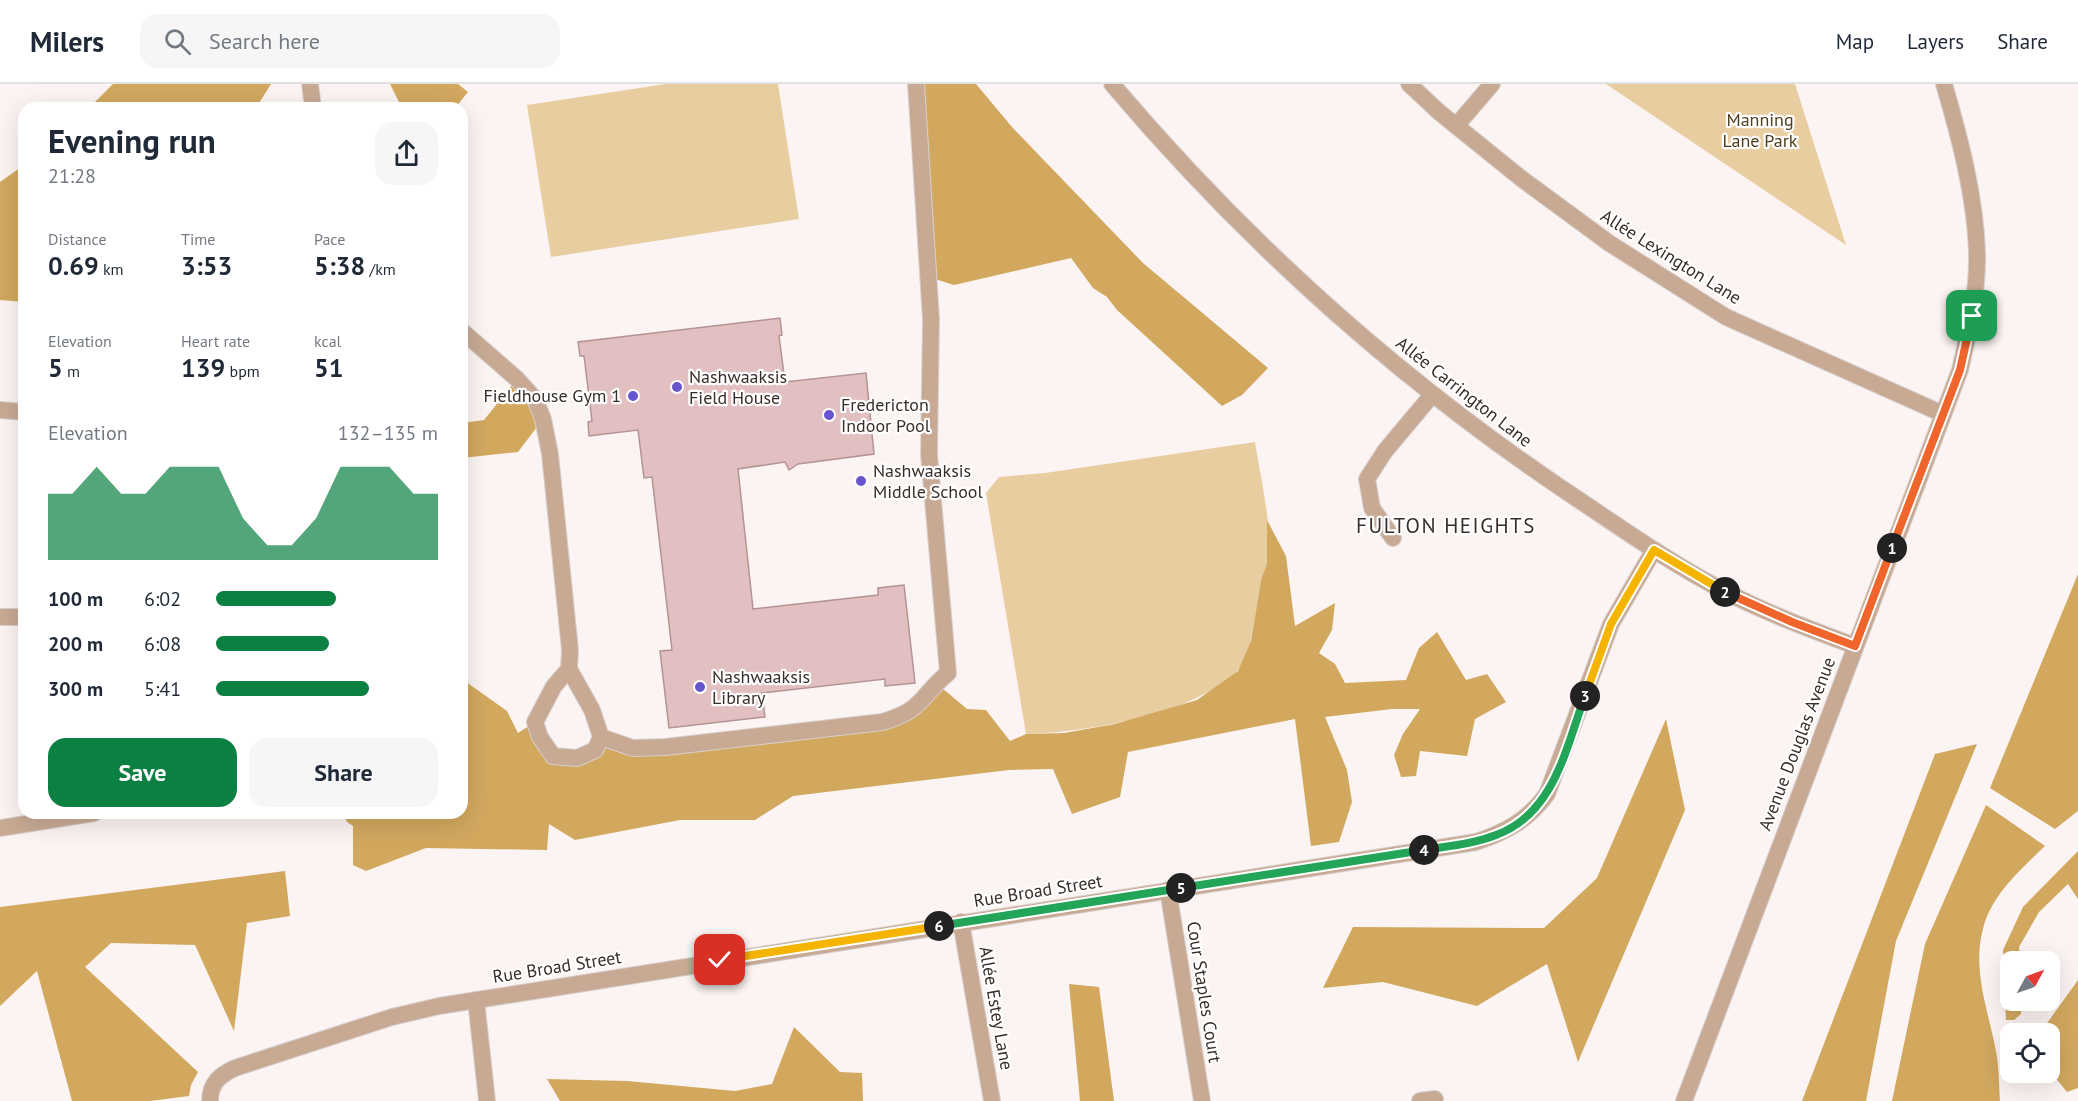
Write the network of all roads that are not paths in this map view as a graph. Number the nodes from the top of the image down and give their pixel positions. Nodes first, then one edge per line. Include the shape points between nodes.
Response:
1 (310, 84) edge
2 (916, 84) edge
3 (1112, 84) edge
4 (1409, 84) edge
5 (1492, 84) edge
6 (1944, 84) edge
7 (312, 102) edge
8 (1456, 126) junction
9 (468, 336) edge
10 (1432, 395) junction
11 (0, 410) edge
12 (18, 412) edge
13 (1943, 414) junction
14 (1394, 538) dead end
15 (1654, 550) junction
16 (0, 617) edge
17 (18, 617) edge
18 (1855, 646) junction
19 (569, 669) junction
20 (601, 737) junction
21 (56, 819) edge
22 (0, 828) edge
23 (1168, 890) junction
24 (961, 922) junction
25 (476, 1000) junction
26 (210, 1101) edge
27 (488, 1101) edge
28 (992, 1101) edge
29 (1202, 1101) edge
30 (1684, 1101) edge

1 - 7 street
2 - 20 street via 931,319 929,454 948,673 920,705 903,716 882,722 665,747 633,748
3 - 10 street, Allée Carrington Lane via 1164,146 1237,221
4 - 8 street, Allée Lexington Lane
5 - 8 street
6 - 13 street, Avenue Douglas Avenue via 1972,198 1977,253 1972,316 1960,370
8 - 13 street, Allée Lexington Lane via 1609,243 1726,317
9 - 19 street via 517,379 535,399 543,419 550,454
10 - 14 street via 1367,479 1372,508
10 - 15 street, Allée Carrington Lane via 1544,477
11 - 12 street
13 - 18 street, Avenue Douglas Avenue
15 - 18 street, Allée Carrington Lane via 1728,593
15 - 23 street, Rue Broad Street via 1611,624 1547,794 1518,825 1476,842
16 - 17 street
18 - 30 street, Avenue Douglas Avenue
19 - 20 street
19 - 20 street via 554,686 535,722 540,737 553,756 577,758 595,750
21 - 22 street
23 - 24 street, Rue Broad Street
23 - 29 street, Cour Staples Court
24 - 25 street, Rue Broad Street
24 - 28 street, Allée Estey Lane
25 - 26 street, Rue Broad Street via 392,1017 235,1068 214,1082
25 - 27 street

